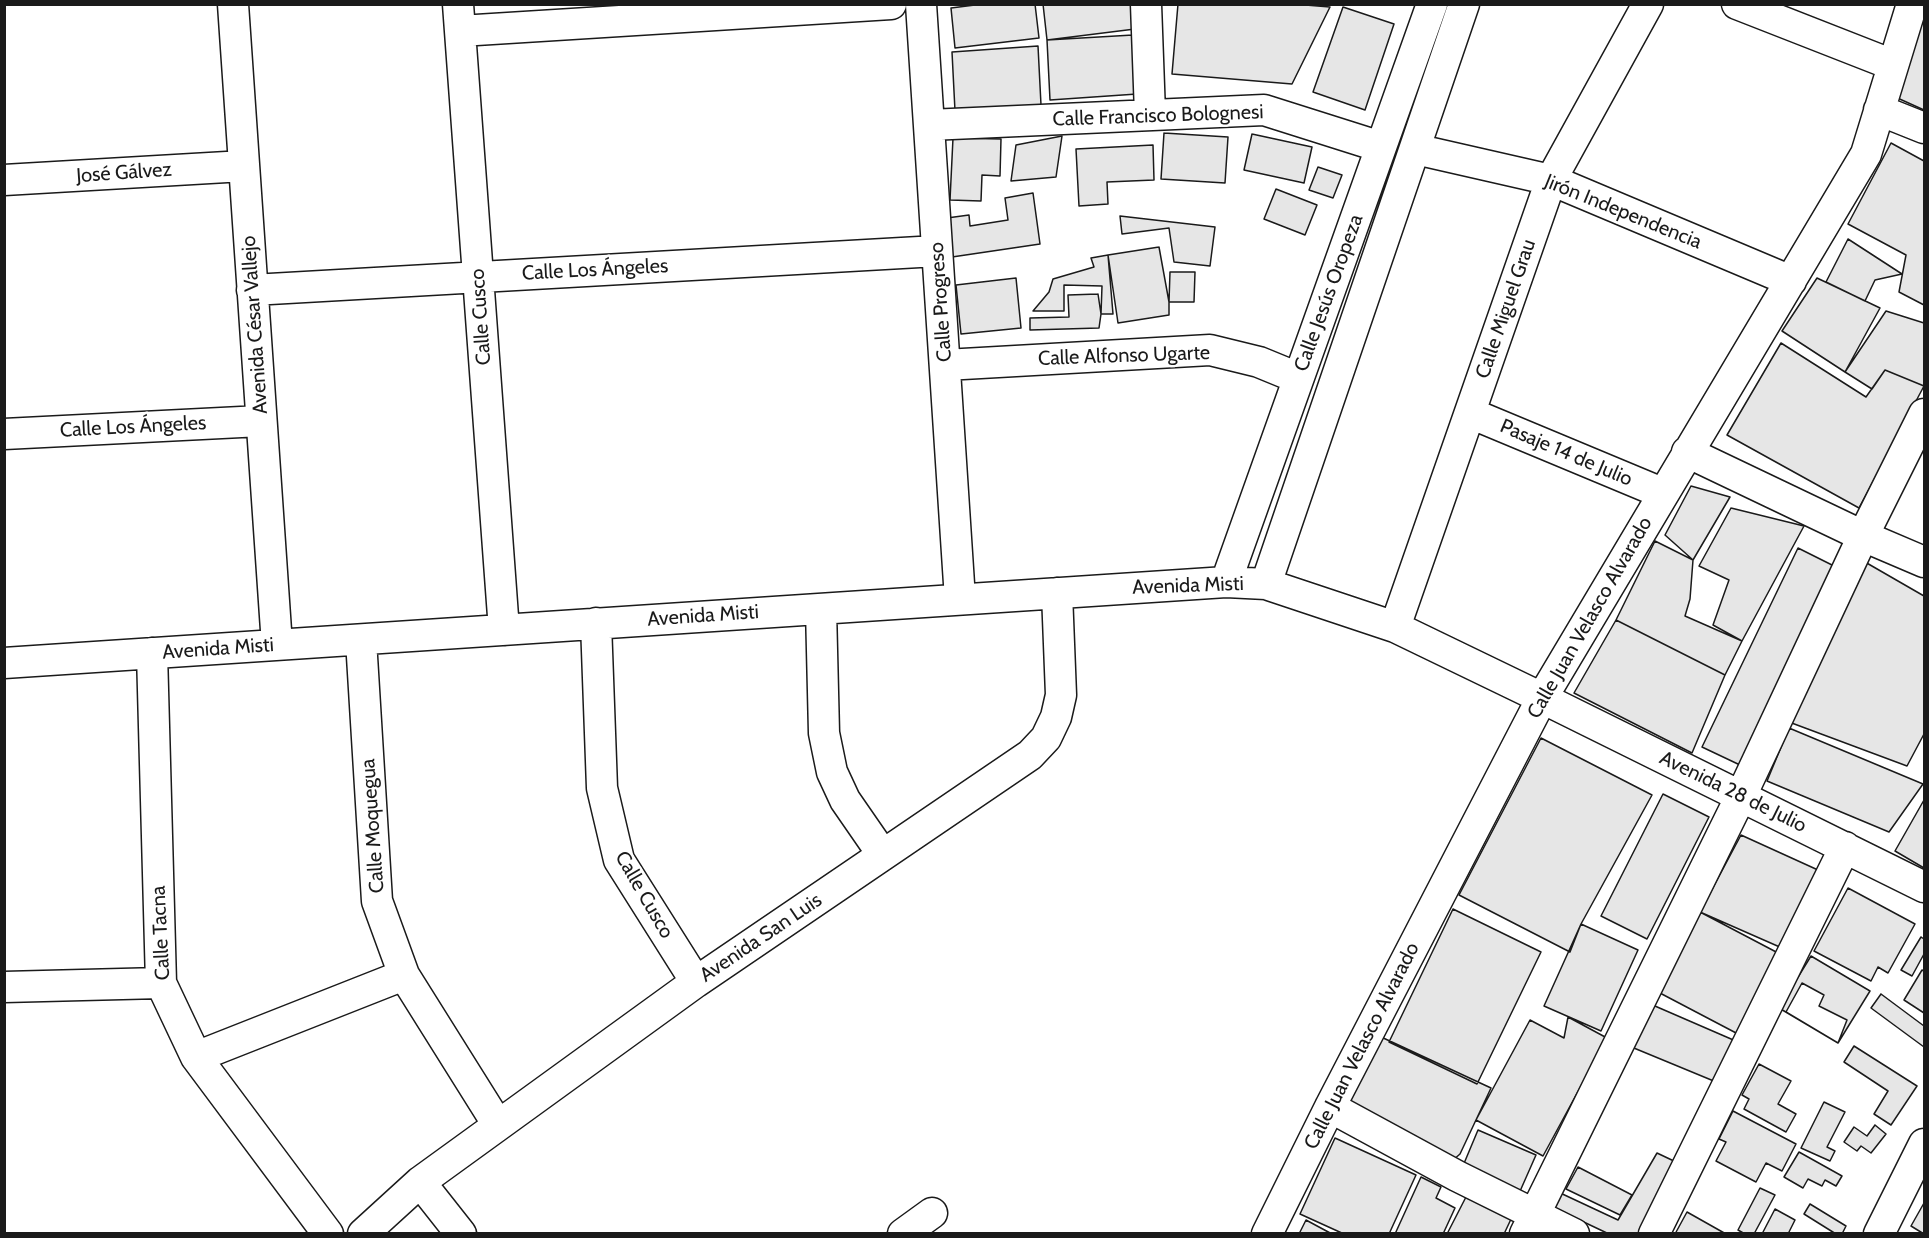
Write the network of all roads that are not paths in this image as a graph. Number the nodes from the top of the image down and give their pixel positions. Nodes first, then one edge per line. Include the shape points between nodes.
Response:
1 (233, 4) edge
2 (891, 4) edge
3 (921, 4) edge
4 (1146, 4) edge
5 (1432, 4) edge
6 (1464, 4) edge
7 (1648, 4) edge
8 (1737, 4) edge
9 (1912, 4) edge
10 (694, 11) edge
11 (459, 18) edge
12 (1893, 65) junction
13 (1879, 110) junction
14 (1150, 114) junction
15 (929, 125) junction
16 (1924, 128) edge
17 (1381, 147) junction
18 (1415, 149) junction
19 (244, 166) junction
20 (4, 180) edge
21 (1551, 180) junction
22 (937, 251) junction
23 (478, 277) junction
24 (1791, 281) junction
25 (252, 290) junction
26 (945, 365) junction
27 (1299, 378) junction
28 (1470, 413) junction
29 (1924, 414) edge
30 (261, 421) junction
31 (4, 434) edge
32 (1688, 452) junction
33 (1662, 493) junction
34 (1863, 536) junction
35 (1924, 562) edge
36 (1226, 582) junction
37 (1266, 584) junction
38 (1057, 593) junction
39 (960, 599) junction
40 (821, 609) junction
41 (596, 623) junction
42 (1395, 627) junction
43 (504, 630) junction
44 (361, 640) junction
45 (277, 645) junction
46 (152, 653) junction
47 (4, 663) edge
48 (1542, 698) junction
49 (1741, 796) junction
50 (1845, 847) junction
51 (883, 855) junction
52 (1924, 887) edge
53 (404, 975) junction
54 (161, 982) junction
55 (696, 982) junction
56 (4, 987) edge
57 (196, 1057) junction
58 (1330, 1107) junction
59 (498, 1125) junction
60 (1924, 1147) edge
61 (420, 1182) junction
62 (932, 1213) dead end
63 (1531, 1224) edge
64 (328, 1233) edge
65 (363, 1233) edge
66 (461, 1233) edge
67 (903, 1233) edge
68 (1267, 1233) edge
69 (1574, 1233) edge
70 (1654, 1233) edge
71 (1879, 1233) edge

1 - 19 street, Avenida César Vallejo
2 - 10 street
3 - 15 street, Calle Progreso
4 - 14 street
5 - 17 street, Calle Jesús Oropeza
6 - 18 street, Calle Jesús Oropeza
7 - 21 street, Calle Miguel Grau
8 - 12 street
9 - 12 street, Calle Juan Velasco Alvarado
10 - 11 street
11 - 23 street, Calle Cusco
12 - 13 street, Calle Juan Velasco Alvarado
13 - 16 street
13 - 24 street, Calle Juan Velasco Alvarado via 1866,154
14 - 15 street, Calle Francisco Bolognesi
14 - 17 street, Calle Francisco Bolognesi via 1264,110
15 - 22 street, Calle Progreso
17 - 27 street, Calle Jesús Oropeza
18 - 21 street, Jirón Independencia
18 - 37 street, Calle Jesús Oropeza
19 - 20 street, José Gálvez
19 - 25 street, Avenida César Vallejo
21 - 24 street, Jirón Independencia
21 - 28 street, Calle Miguel Grau
22 - 23 street, Calle Los Ángeles
22 - 26 street, Calle Progreso
23 - 25 street, Calle Los Ángeles
23 - 43 street, Calle Cusco
24 - 32 street, Calle Juan Velasco Alvarado
25 - 30 street, Avenida César Vallejo
26 - 27 street, Calle Alfonso Ugarte via 1209,350 1259,362
26 - 39 street, Calle Progreso
27 - 36 street, Calle Jesús Oropeza
28 - 33 street, Pasaje 14 de Julio
28 - 42 street, Calle Miguel Grau
29 - 34 street
30 - 31 street, Calle Los Ángeles
30 - 45 street, Avenida César Vallejo
32 - 33 street, Calle Juan Velasco Alvarado
32 - 34 street
33 - 48 street, Calle Juan Velasco Alvarado
34 - 35 street
34 - 49 street
36 - 37 street, Avenida Misti
36 - 38 street, Avenida Misti
37 - 42 street, Avenida Misti
38 - 39 street, Avenida Misti
38 - 51 street, Avenida San Luis via 1061,695 1046,738 1030,755
39 - 40 street, Avenida Misti
40 - 41 street, Avenida Misti
40 - 51 street via 824,734 832,772 844,800
41 - 43 street, Avenida Misti
41 - 55 street, Calle Cusco via 602,788 619,860
42 - 48 street, Avenida Misti
43 - 44 street, Avenida Misti
44 - 45 street, Avenida Misti
44 - 53 street, Calle Moquegua via 377,901
45 - 46 street, Avenida Misti
46 - 47 street, Avenida Misti
46 - 54 street, Calle Tacna
48 - 49 street, Avenida 28 de Julio
48 - 58 street, Calle Juan Velasco Alvarado
49 - 50 street, Avenida 28 de Julio
49 - 63 street
50 - 52 street, Avenida 28 de Julio
50 - 70 street
51 - 55 street, Avenida San Luis
53 - 57 street
53 - 59 street, Calle Moquegua
54 - 56 street
54 - 57 street, Calle Tacna
55 - 59 street, Avenida San Luis
57 - 64 street, Calle Tacna
58 - 63 street via 1457,1176
58 - 68 street, Calle Juan Velasco Alvarado
59 - 61 street, Avenida San Luis
60 - 71 street
61 - 65 street, Avenida San Luis
61 - 66 street
62 - 67 street
63 - 69 street

